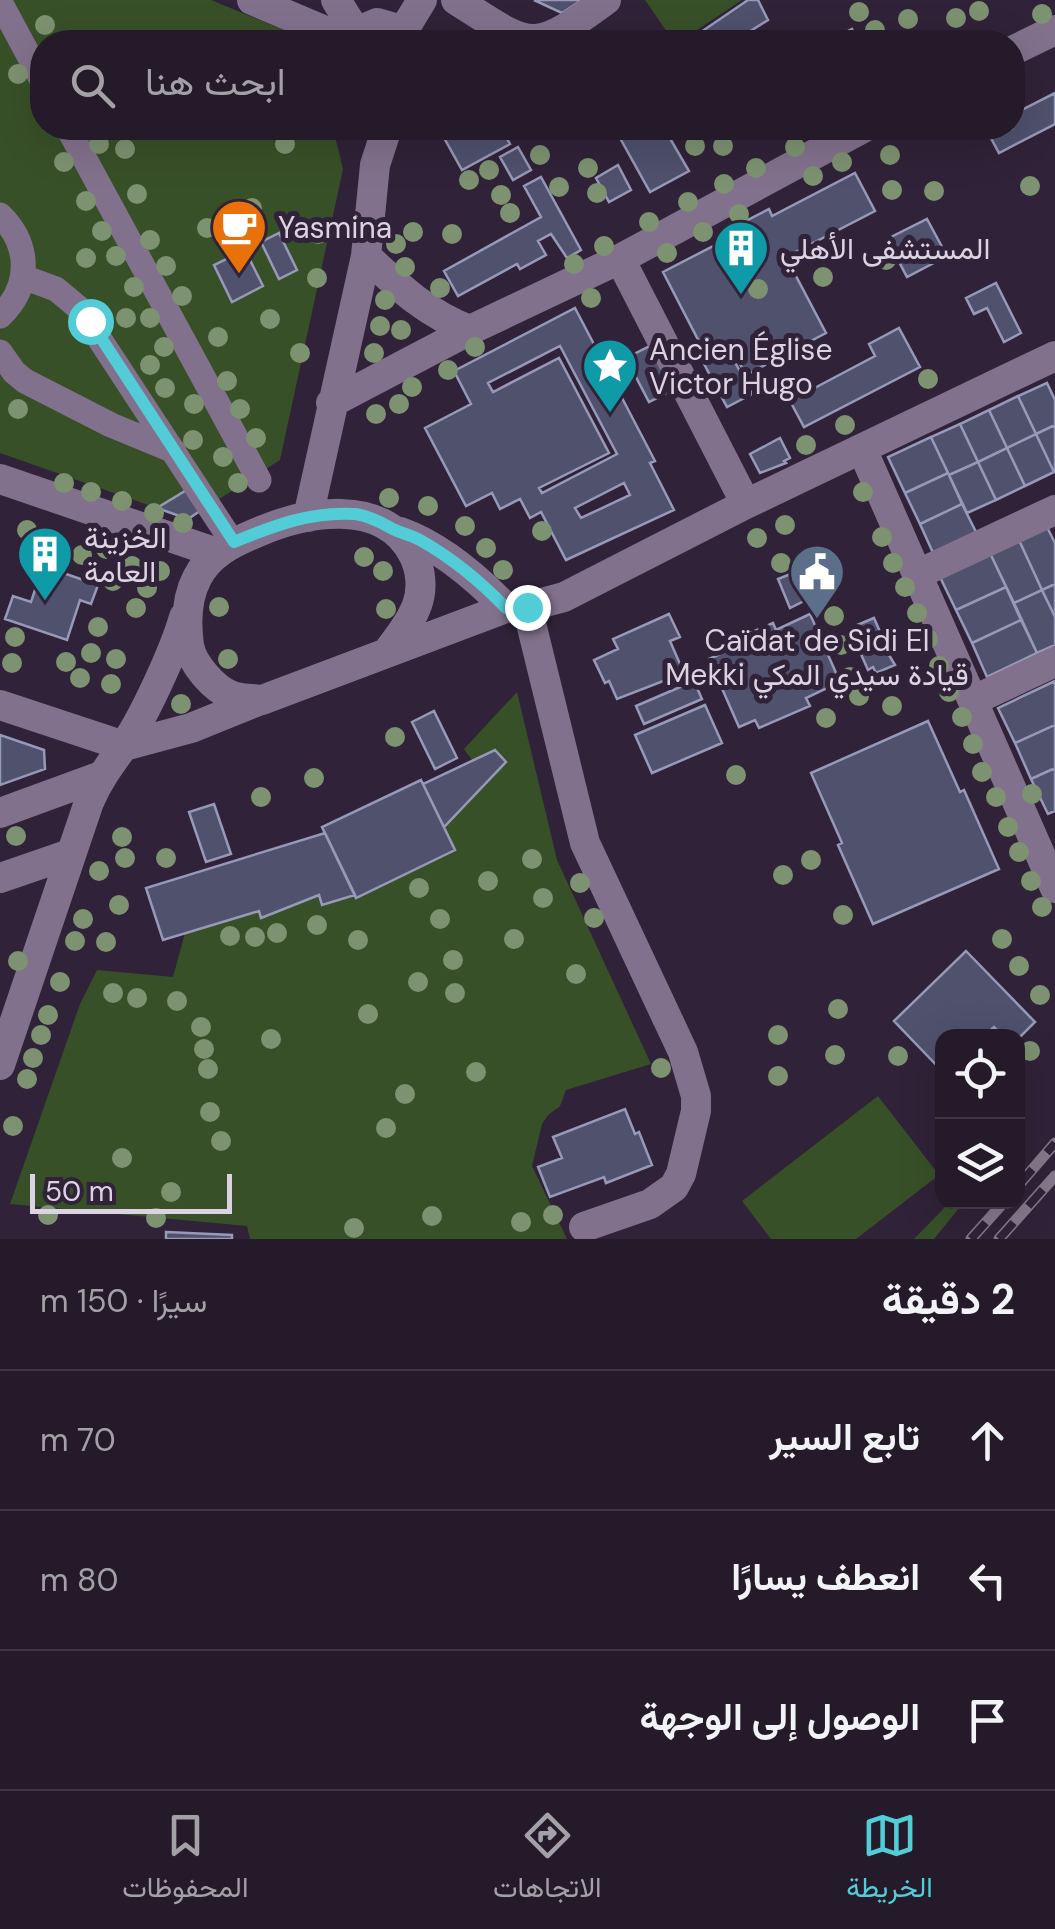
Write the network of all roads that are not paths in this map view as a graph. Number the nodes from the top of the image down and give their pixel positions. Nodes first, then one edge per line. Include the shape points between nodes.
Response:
1 (252, 0) edge
2 (336, 0) edge
3 (422, 0) edge
4 (456, 0) edge
5 (606, 0) edge
6 (0, 2) edge
7 (330, 30) edge
8 (348, 30) edge
9 (364, 30) edge
10 (395, 30) edge
11 (409, 30) edge
12 (503, 30) edge
13 (564, 30) edge
14 (1055, 30) edge
15 (1025, 45) edge
16 (30, 58) edge
17 (75, 140) edge
18 (370, 140) edge
19 (382, 140) edge
20 (841, 140) edge
21 (375, 165) junction
22 (0, 215) edge
23 (366, 256) junction
24 (620, 259) junction
25 (23, 277) junction
26 (0, 316) edge
27 (470, 330) junction
28 (0, 352) edge
29 (1055, 356) edge
30 (331, 403) junction
31 (862, 448) junction
32 (174, 451) junction
33 (0, 480) edge
34 (259, 480) dead end
35 (746, 504) junction
36 (1055, 510) edge
37 (308, 517) junction
38 (394, 529) junction
39 (225, 548) junction
40 (918, 574) junction
41 (189, 600) junction
42 (516, 608) junction
43 (389, 650) junction
44 (1055, 662) edge
45 (262, 700) junction
46 (974, 700) junction
47 (0, 705) edge
48 (124, 746) junction
49 (101, 776) junction
50 (0, 813) edge
51 (1043, 830) edge
52 (70, 854) junction
53 (0, 878) edge
54 (1055, 888) edge
55 (0, 1065) edge
56 (584, 1227) dead end

1 - 7 street
2 - 8 street
3 - 11 street
4 - 12 street
5 - 13 street
6 - 16 street
9 - 10 street via 376,23
14 - 15 street
17 - 34 street
18 - 21 street
19 - 21 street
20 - 24 street
21 - 23 street
22 - 25 street via 21,244
23 - 27 street via 421,306
23 - 30 street
24 - 27 street
24 - 35 street
25 - 26 street
25 - 32 street via 56,289 80,308
27 - 30 street
28 - 32 street via 26,381
29 - 31 street
30 - 37 street
31 - 35 street
31 - 40 street
32 - 39 street
33 - 39 street
35 - 42 street via 564,597
36 - 40 street
37 - 38 street via 356,514
37 - 39 street
38 - 42 street via 418,538
38 - 43 street via 417,562 420,582 410,620
39 - 41 street via 198,576
40 - 46 street
41 - 45 street via 190,654 231,696
41 - 48 street via 167,662
42 - 43 street
42 - 56 street via 585,843 696,1096 674,1186 650,1204
43 - 45 street
44 - 46 street
45 - 48 street
46 - 51 street
47 - 48 street
48 - 49 street
49 - 50 street
49 - 52 street
51 - 54 street
52 - 53 street
52 - 55 street

